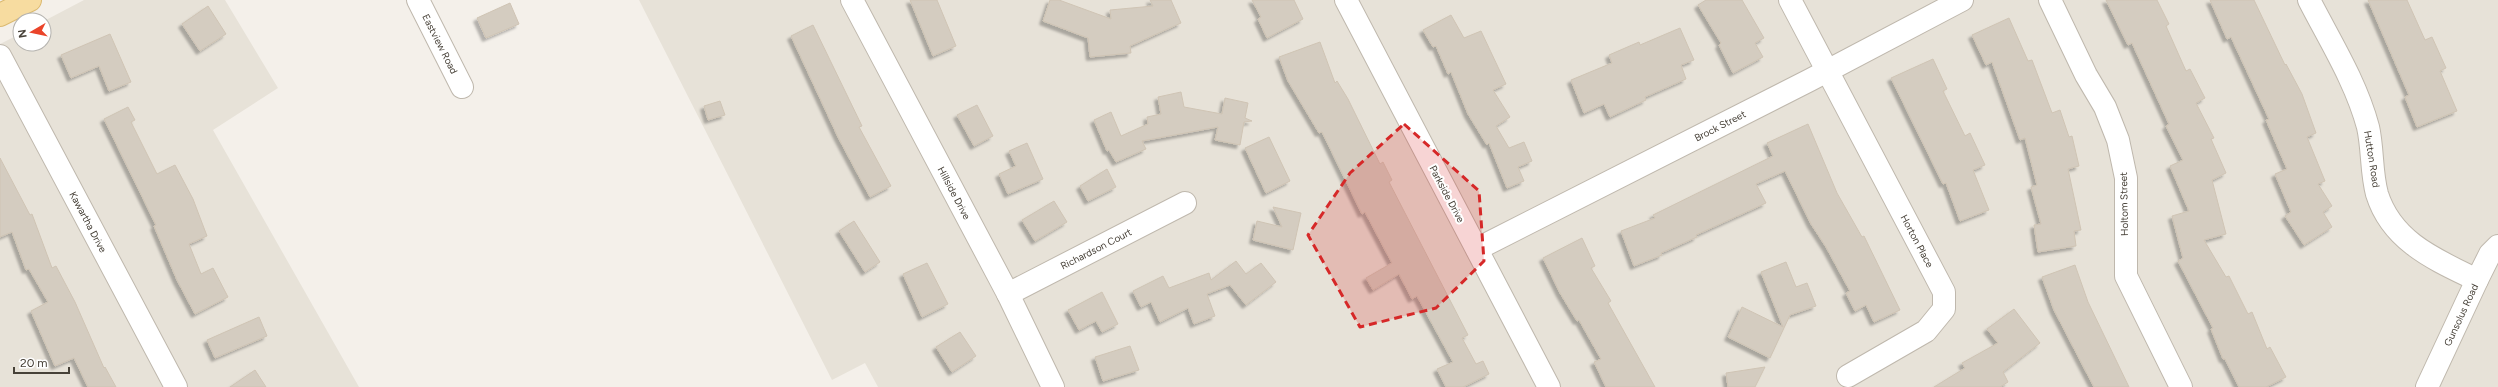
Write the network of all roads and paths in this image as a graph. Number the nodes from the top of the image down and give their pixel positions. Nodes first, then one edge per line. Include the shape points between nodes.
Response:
1 (30, 0) edge
2 (418, 0) edge
3 (852, 0) edge
4 (1346, 0) edge
5 (1790, 0) edge
6 (1962, 0) edge
7 (2050, 0) edge
8 (2309, 0) edge
9 (0, 15) edge
10 (0, 56) edge
11 (1827, 70) junction
12 (462, 87) dead end
13 (1185, 203) dead end
14 (2498, 246) edge
15 (1477, 249) junction
16 (2478, 280) junction
17 (1008, 294) junction
18 (1848, 376) dead end
19 (176, 387) edge
20 (1053, 387) edge
21 (1549, 387) edge
22 (2181, 387) edge
23 (2427, 387) edge

1 - 9 main road
2 - 12 street, Eastview Road
3 - 17 street, Hillside Drive
4 - 15 street, Parkside Drive
5 - 11 street, Horton Place
6 - 11 street, Brock Street
7 - 22 street, Holtom Street via 2086,75 2105,107 2118,140 2126,178 2126,276
8 - 16 street, Hutton Road via 2355,90 2368,128 2377,193 2390,223 2408,242 2430,257
10 - 19 street, Kawartha Drive
11 - 15 street, Brock Street
11 - 18 street, Horton Place via 1944,292 1944,309 1926,331
13 - 17 street, Richardson Court
14 - 16 street, Gunsolus Road via 2490,254
15 - 21 street, Parkside Drive
16 - 23 street, Gunsolus Road
17 - 20 street, Hillside Drive

